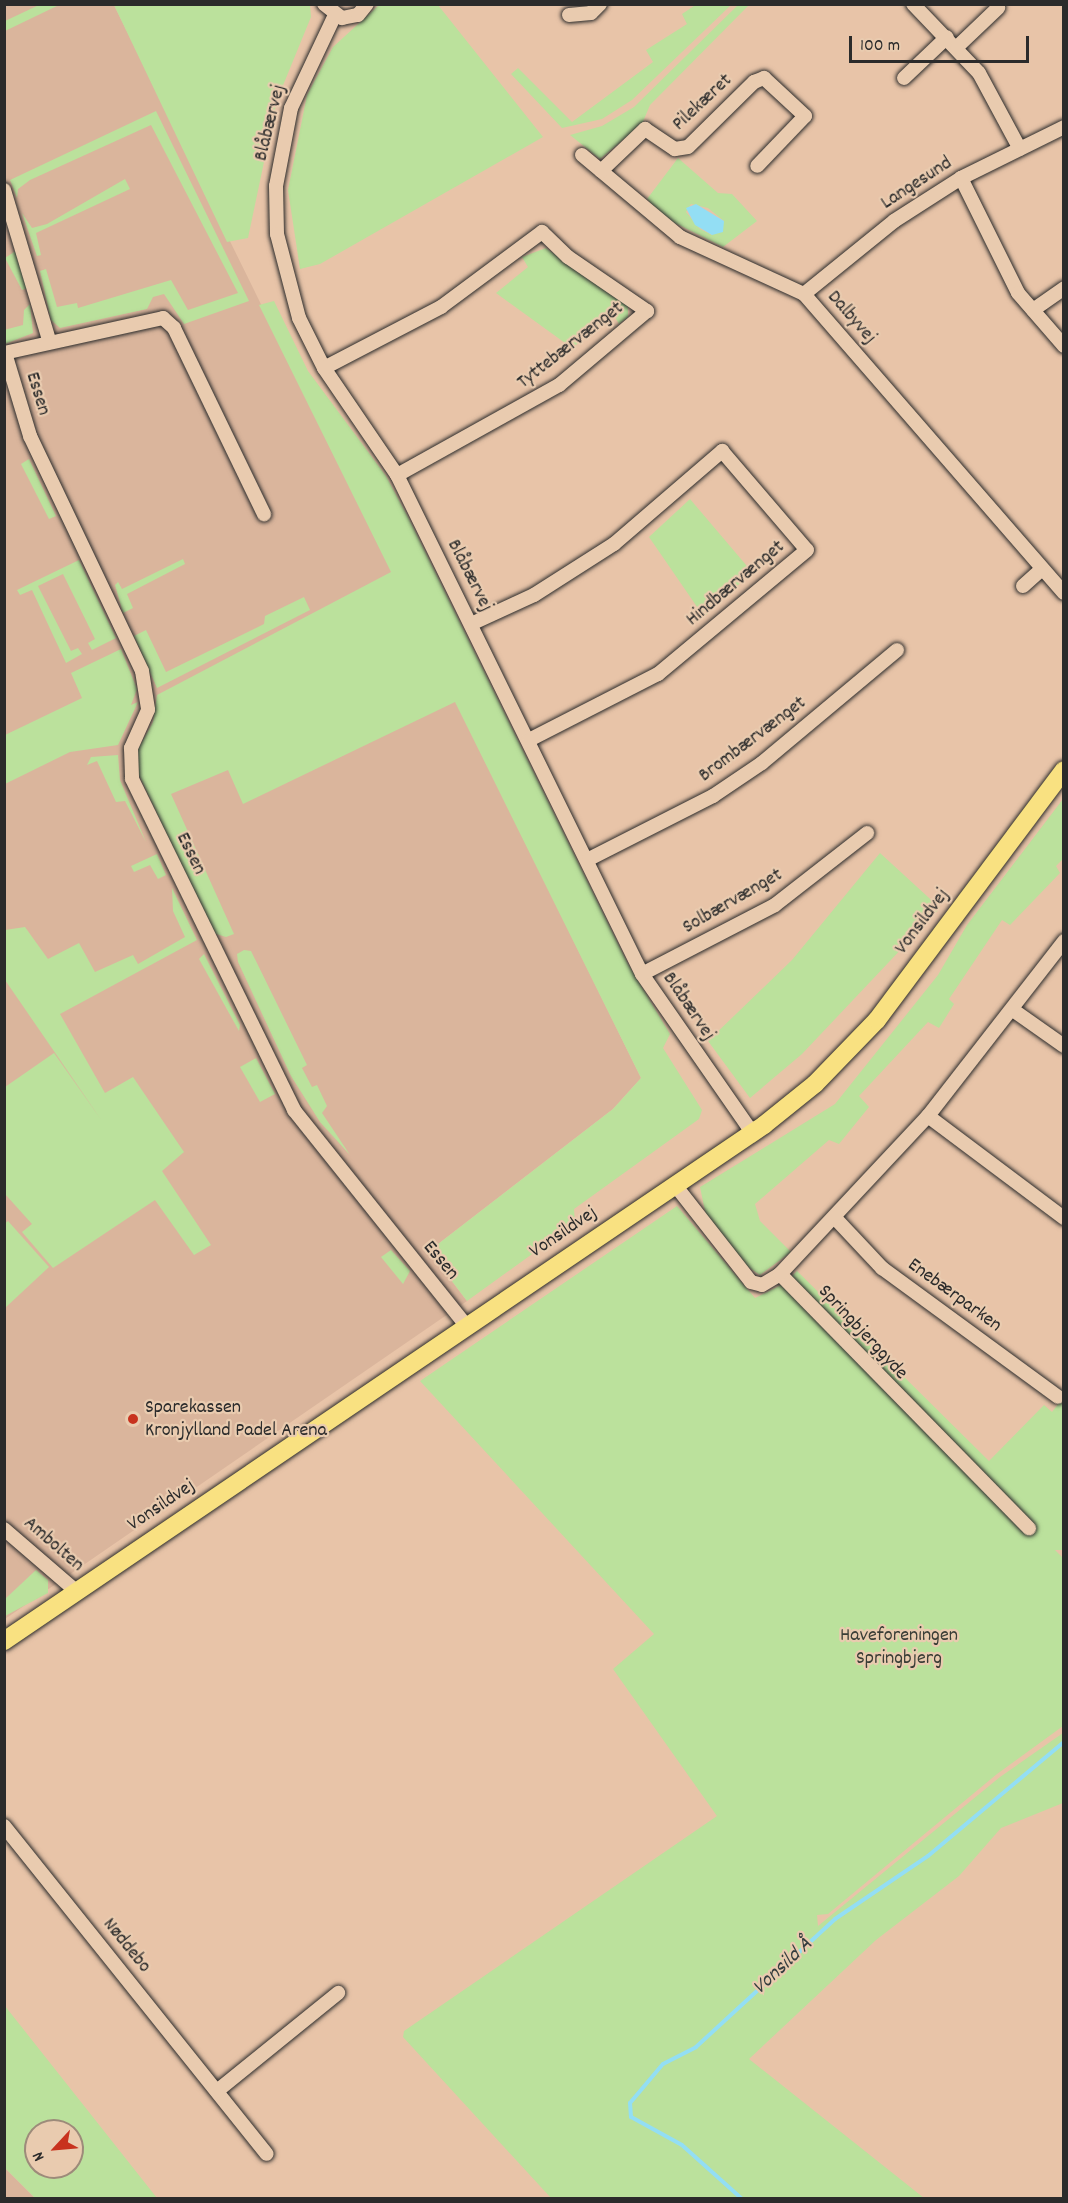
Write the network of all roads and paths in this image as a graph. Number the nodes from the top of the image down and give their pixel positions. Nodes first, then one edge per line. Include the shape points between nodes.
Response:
1 (324, 4) edge
2 (368, 4) edge
3 (600, 4) edge
4 (914, 4) edge
5 (998, 8) dead end
6 (335, 15) junction
7 (569, 15) dead end
8 (952, 42) junction
9 (904, 78) dead end
10 (1064, 127) edge
11 (1020, 149) junction
12 (582, 155) dead end
13 (757, 166) dead end
14 (601, 171) junction
15 (961, 178) junction
16 (4, 190) edge
17 (1064, 288) edge
18 (804, 294) junction
19 (1033, 310) junction
20 (50, 340) junction
21 (1064, 346) edge
22 (5, 353) edge
23 (324, 368) junction
24 (397, 475) junction
25 (264, 514) dead end
26 (1041, 570) junction
27 (1023, 586) dead end
28 (1064, 593) edge
29 (471, 624) junction
30 (897, 650) dead end
31 (529, 740) junction
32 (1064, 770) edge
33 (867, 833) dead end
34 (589, 859) junction
35 (1064, 941) edge
36 (642, 974) junction
37 (1012, 1010) junction
38 (1064, 1046) edge
39 (928, 1116) junction
40 (752, 1132) junction
41 (675, 1185) junction
42 (835, 1218) junction
43 (1064, 1218) edge
44 (780, 1274) junction
45 (467, 1327) junction
46 (1058, 1397) dead end
47 (1029, 1528) dead end
48 (4, 1529) edge
49 (76, 1591) junction
50 (4, 1641) edge
51 (4, 1826) edge
52 (338, 1993) dead end
53 (217, 2091) junction
54 (267, 2154) dead end

1 - 6 street
2 - 6 street via 350,18
3 - 7 street via 591,13
4 - 8 street
5 - 8 street
6 - 23 street, Blåbærvej via 291,108 276,186 282,263 299,318
8 - 9 street
8 - 11 street via 988,88
10 - 11 street, Langesund
11 - 15 street, Langesund
12 - 14 street, Dalbyvej
13 - 14 street, Pilekæret via 805,116 764,78 754,82 688,147 675,149 645,129
14 - 18 street, Dalbyvej via 680,237
15 - 18 street, Langesund via 894,221
15 - 19 street via 1018,292
16 - 20 street
17 - 19 street
18 - 26 street, Dalbyvej
19 - 21 street
20 - 22 street, Essen
20 - 25 street, Essen via 163,318 174,328
22 - 45 street, Essen via 30,436 142,670 148,710 132,741 132,779 294,1110
23 - 24 street, Blåbærvej
23 - 24 street, Tyttebærvænget via 441,308 542,232 568,257 647,311 559,386
24 - 29 street, Blåbærvej
26 - 27 street
26 - 28 street, Dalbyvej
29 - 31 street, Blåbærvej
29 - 31 street, Hindbærvænget via 534,595 605,549 722,451 807,550 658,674
30 - 34 street, Brombærvænget via 762,763 713,796
31 - 34 street, Blåbærvej
32 - 40 main road, Vonsildvej via 877,1020 815,1084
33 - 36 street, Solbærvænget via 775,905
34 - 36 street, Blåbærvej
35 - 37 street
36 - 40 street, Blåbærvej
37 - 38 street
37 - 39 street
39 - 42 street
39 - 43 street
40 - 41 main road, Vonsildvej
41 - 44 street via 751,1282 762,1285
41 - 45 main road, Vonsildvej
42 - 44 street
42 - 46 street, Enebærparken via 882,1268
44 - 47 street, Springbjerggyde
45 - 49 main road, Vonsildvej
48 - 49 street, Ambolten
49 - 50 main road, Vonsildvej
51 - 53 street, Nøddebo
52 - 53 street
53 - 54 street, Nøddebo

